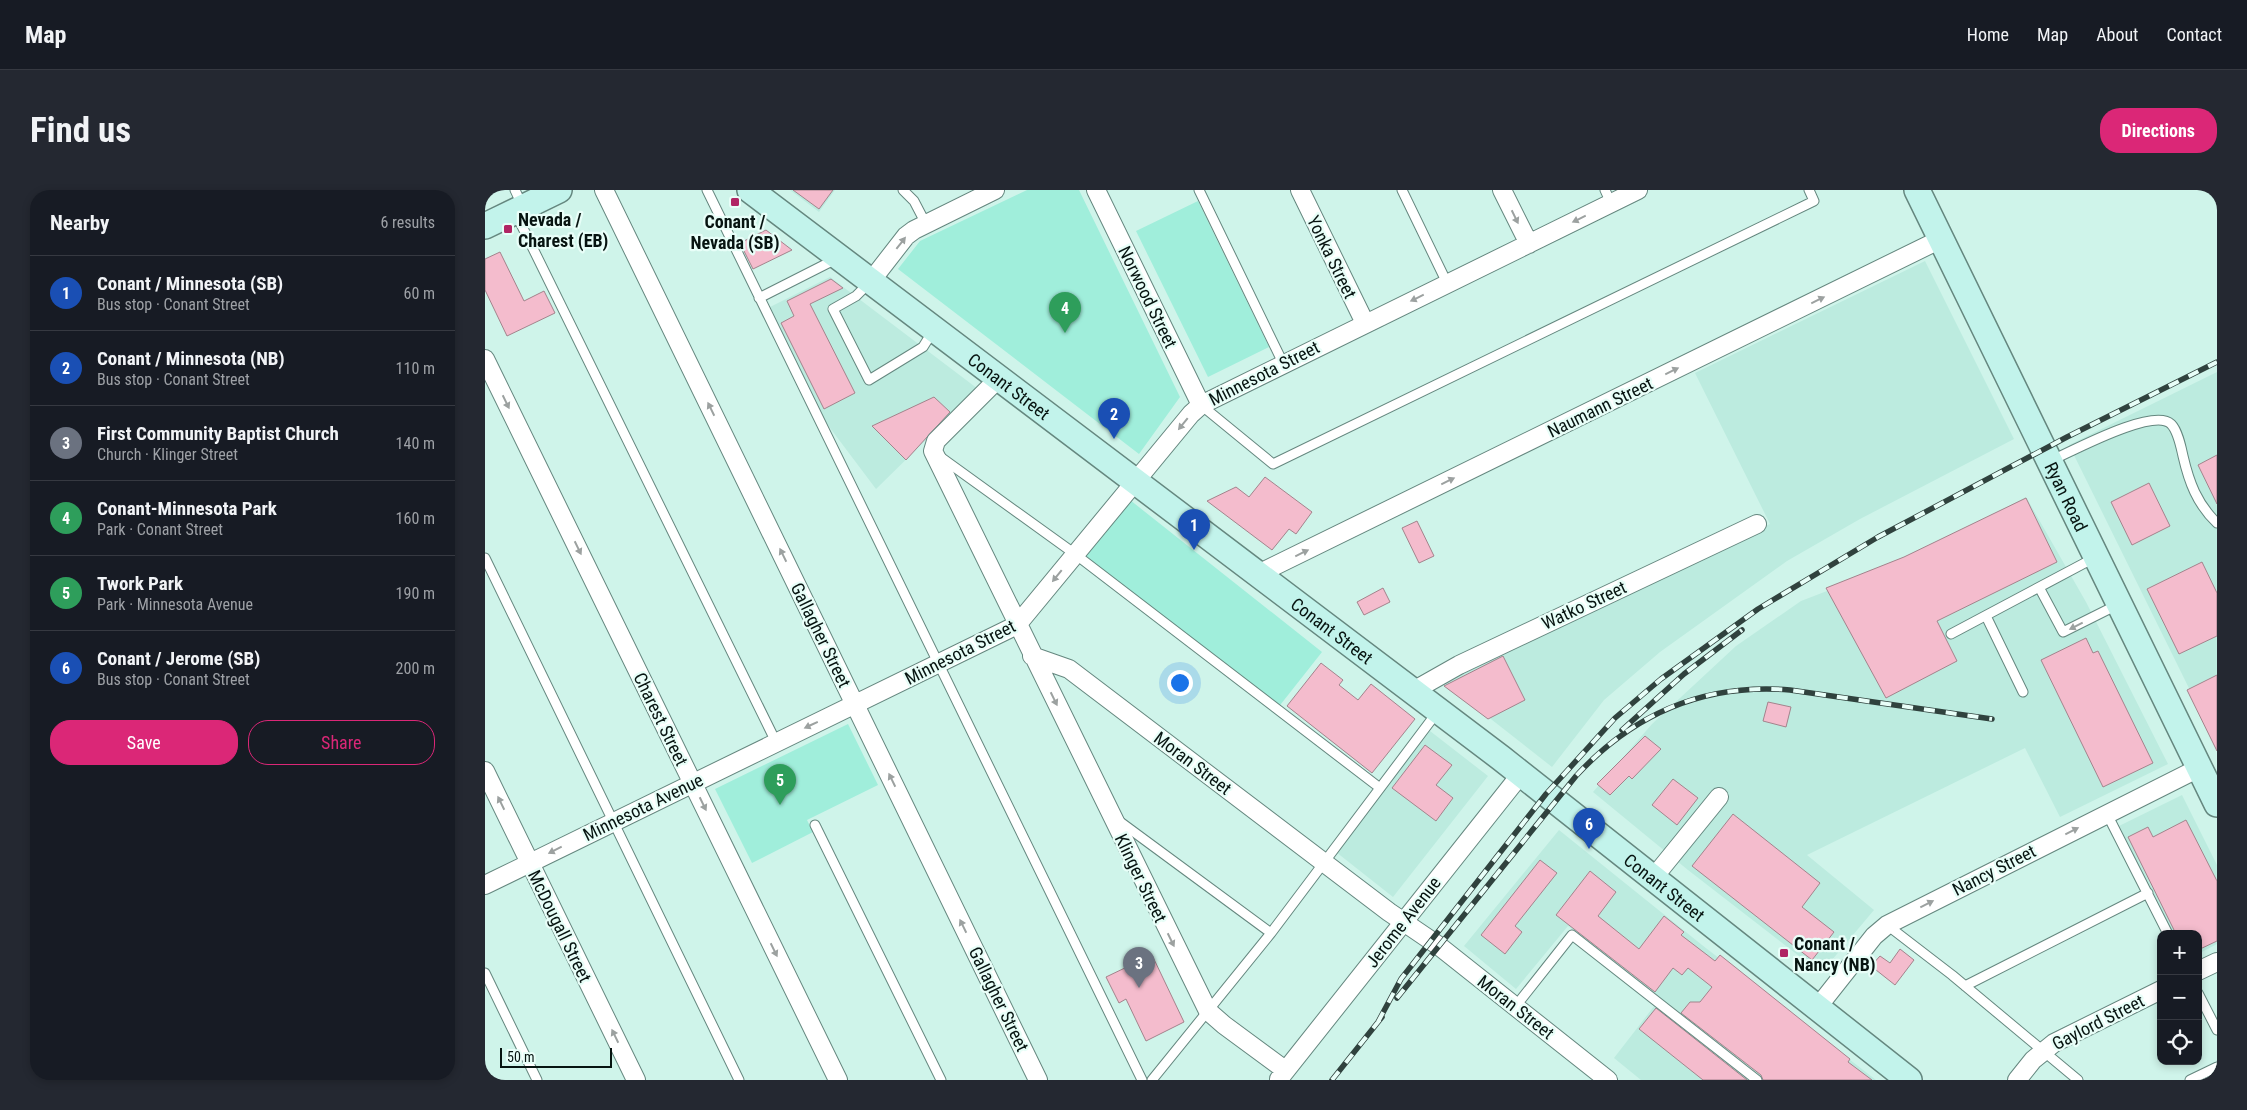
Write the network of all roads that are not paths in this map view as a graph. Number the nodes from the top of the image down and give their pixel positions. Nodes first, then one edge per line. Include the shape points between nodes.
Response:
1 (559, 190) edge
2 (604, 190) edge
3 (707, 190) edge
4 (750, 190) edge
5 (903, 190) edge
6 (995, 190) edge
7 (1096, 190) edge
8 (1199, 190) edge
9 (1300, 190) edge
10 (1402, 190) edge
11 (1502, 190) edge
12 (1638, 190) edge
13 (1809, 190) edge
14 (1917, 190) edge
15 (1608, 197) edge
16 (517, 203) edge
17 (926, 224) junction
18 (485, 226) edge
19 (1941, 240) junction
20 (1529, 244) junction
21 (839, 257) junction
22 (871, 281) junction
23 (1447, 283) junction
24 (759, 298) junction
25 (1365, 323) junction
26 (934, 329) junction
27 (485, 359) edge
28 (1283, 363) junction
29 (999, 378) junction
30 (1201, 405) junction
31 (933, 451) junction
32 (2050, 462) junction
33 (1135, 482) junction
34 (2217, 523) edge
35 (1757, 524) dead end
36 (1075, 554) junction
37 (2097, 557) junction
38 (485, 558) edge
39 (1258, 574) junction
40 (2040, 589) junction
41 (2119, 604) junction
42 (1985, 616) junction
43 (1017, 625) junction
44 (1951, 634) dead end
45 (1032, 656) junction
46 (937, 664) junction
47 (1413, 691) junction
48 (2023, 692) dead end
49 (855, 704) junction
50 (1439, 711) junction
51 (776, 742) junction
52 (2199, 768) junction
53 (485, 772) edge
54 (1521, 774) junction
55 (692, 783) junction
56 (1380, 788) junction
57 (1719, 798) dead end
58 (2216, 799) edge
59 (2107, 814) junction
60 (1110, 815) junction
61 (614, 821) junction
62 (815, 825) dead end
63 (1324, 862) junction
64 (530, 863) junction
65 (1654, 878) junction
66 (485, 885) edge
67 (2148, 894) junction
68 (1404, 921) junction
69 (1885, 926) junction
70 (2166, 930) edge
71 (1271, 932) junction
72 (2217, 962) edge
73 (2202, 969) edge
74 (485, 973) edge
75 (1965, 986) junction
76 (2157, 992) edge
77 (2202, 1001) edge
78 (1515, 1007) junction
79 (1817, 1008) junction
80 (1208, 1011) junction
81 (2217, 1030) edge
82 (2042, 1051) junction
83 (2217, 1067) edge
84 (1281, 1075) edge
85 (537, 1080) edge
86 (636, 1080) edge
87 (739, 1080) edge
88 (838, 1080) edge
89 (941, 1080) edge
90 (1038, 1080) edge
91 (1142, 1080) edge
92 (1151, 1080) edge
93 (1608, 1080) edge
94 (1757, 1080) edge
95 (1909, 1080) edge
96 (2017, 1080) edge
97 (2078, 1080) edge
98 (2190, 1080) edge

1 - 16 main road
49 -> 2 street, Gallagher Street
3 - 24 lane
4 - 21 main road, Conant Street
5 - 17 lane via 914,201
6 - 17 street
7 - 30 street, Norwood Street
8 - 28 lane
9 - 25 street, Yonka Street
10 - 23 lane
11 -> 20 street
12 - 15 street, Minnesota Street
13 - 30 lane via 1814,201 1273,464
14 - 19 main road, Ryan Road
15 -> 20 street, Minnesota Street
16 - 18 main road
16 - 51 lane
22 -> 17 street via 906,236
19 - 32 main road, Ryan Road
39 -> 19 street, Naumann Street
20 - 23 street, Minnesota Street
21 - 22 main road, Conant Street
21 - 24 lane
22 - 26 main road, Conant Street
22 - 26 lane via 856,296 833,308 869,380 923,347
23 -> 25 street, Minnesota Street
24 - 46 lane
25 - 28 street, Minnesota Street
26 - 29 main road, Conant Street
27 -> 55 street, Charest Street
28 - 30 street, Minnesota Street
29 - 31 street via 936,441
29 - 33 main road, Conant Street
30 -> 33 street, Minnesota Street
31 - 36 lane
31 - 43 street
32 - 34 lane via 2129,426 2159,419 2171,424 2190,484 2205,511
32 - 37 main road, Ryan Road
33 - 36 street, Minnesota Street
33 - 39 main road, Conant Street
35 - 47 street, Watko Street via 1459,665
36 -> 43 street, Minnesota Street
36 - 56 lane
37 - 40 lane
37 - 41 main road, Ryan Road
38 - 61 lane
39 - 47 main road, Conant Street
41 -> 40 lane via 2063,632
40 - 42 lane
41 - 52 main road, Ryan Road
42 - 44 lane
42 - 48 lane
43 - 45 street
43 - 46 street, Minnesota Street
45 -> 60 street, Klinger Street
45 - 63 street, Moran Street via 1069,669
46 - 49 street, Minnesota Street
46 - 91 lane
47 - 50 main road, Conant Street
49 -> 51 street, Minnesota Avenue
90 -> 49 street, Gallagher Street
50 - 54 main road, Conant Street
50 - 56 lane
51 - 55 street, Minnesota Avenue
52 - 58 main road, Ryan Road
52 - 59 street, Nancy Street
64 -> 53 street, McDougall Street
54 - 65 main road, Conant Street
54 - 68 street, Jerome Avenue
55 - 61 street, Minnesota Avenue
55 -> 88 street, Charest Street
56 - 63 lane
57 - 65 street
59 - 67 lane
69 -> 59 street, Nancy Street
60 - 71 lane
60 -> 80 street, Klinger Street
61 -> 64 street, Minnesota Avenue
61 - 87 lane
62 - 89 lane
63 - 68 street, Moran Street
63 - 71 lane
64 - 66 street, Minnesota Avenue
86 -> 64 street, McDougall Street
65 - 79 main road, Conant Street
67 - 70 lane
67 - 75 lane
68 - 78 street, Moran Street
68 - 84 street, Jerome Avenue
69 - 75 lane
69 - 79 street, Nancy Street
71 - 80 lane
72 - 73 street
74 - 85 lane
75 - 82 lane
76 - 82 street, Gaylord Street
77 - 81 lane
78 - 93 street, Moran Street
78 - 94 lane via 1572,935
79 - 95 main road, Conant Street
80 - 84 street, Klinger Street
80 - 92 lane
82 - 96 street, Gaylord Street
82 - 97 lane
83 - 98 lane

